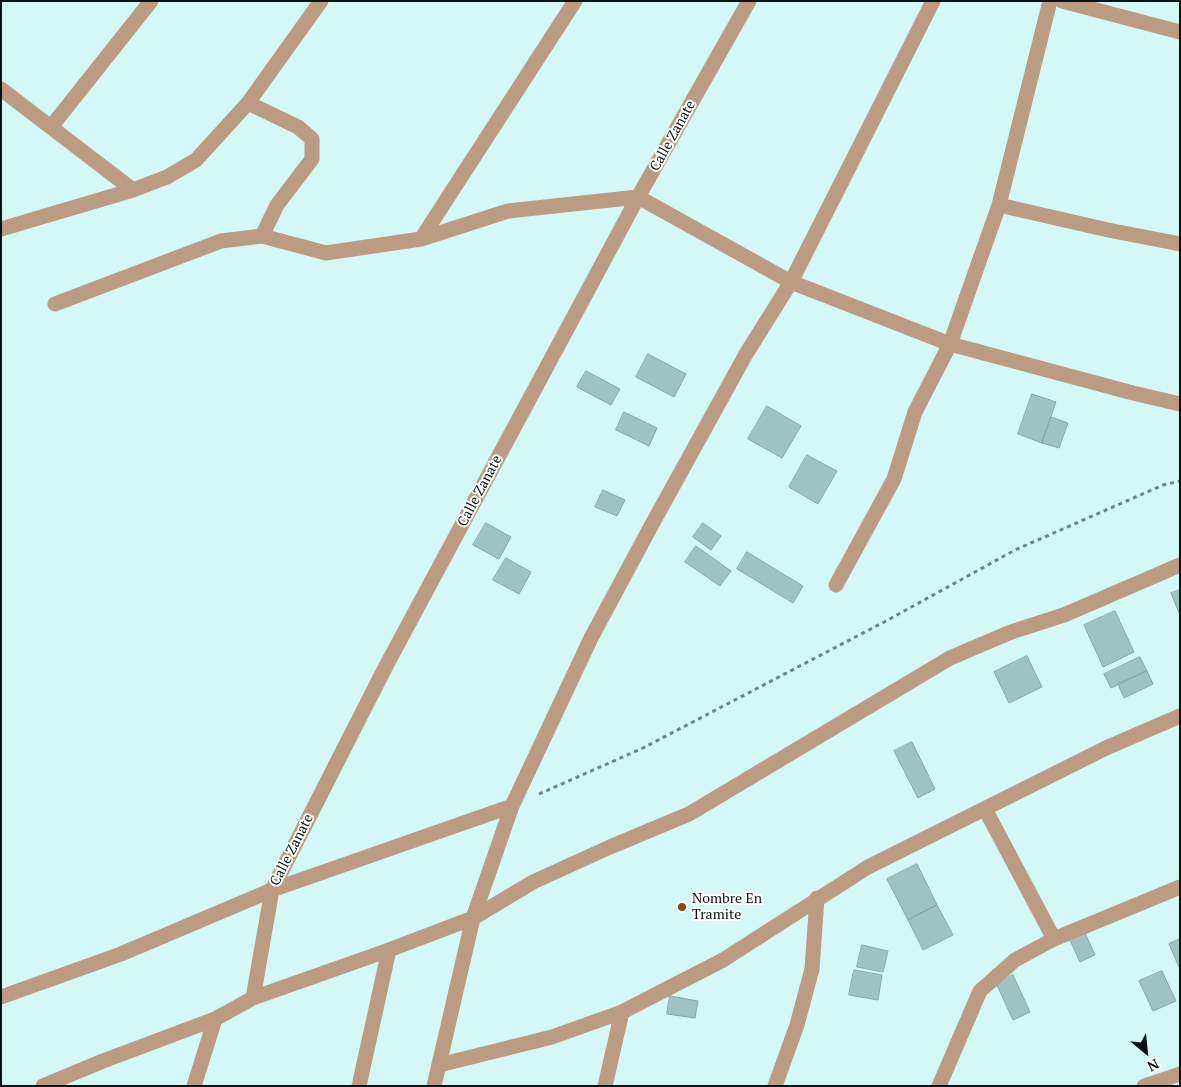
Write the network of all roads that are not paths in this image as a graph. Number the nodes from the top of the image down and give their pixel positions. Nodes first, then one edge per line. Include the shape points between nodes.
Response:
1 (151, 1) edge
2 (322, 1) edge
3 (575, 1) edge
4 (749, 1) edge
5 (933, 1) edge
6 (1050, 1) edge
7 (1062, 1) edge
8 (1180, 32) edge
9 (1, 89) edge
10 (248, 103) junction
11 (51, 127) junction
12 (133, 190) junction
13 (638, 197) junction
14 (999, 205) junction
15 (1, 229) edge
16 (262, 236) junction
17 (422, 239) junction
18 (1180, 244) edge
19 (791, 282) junction
20 (55, 304) dead end
21 (950, 344) junction
22 (1180, 404) edge
23 (1180, 565) edge
24 (836, 585) dead end
25 (1180, 716) edge
26 (512, 806) junction
27 (985, 809) junction
28 (1180, 887) edge
29 (272, 890) junction
30 (817, 898) junction
31 (473, 918) junction
32 (1054, 939) junction
33 (389, 950) junction
34 (1, 997) edge
35 (253, 998) junction
36 (622, 1012) junction
37 (215, 1019) junction
38 (439, 1065) junction
39 (1180, 1074) edge
40 (43, 1086) edge
41 (194, 1086) edge
42 (359, 1086) edge
43 (434, 1086) edge
44 (605, 1086) edge
45 (775, 1086) edge
46 (939, 1086) edge
47 (1144, 1086) edge

1 - 11 street
2 - 10 street
3 - 17 street
4 - 13 street, Calle Zanate
5 - 19 street
6 - 14 street
7 - 8 street
9 - 11 street
10 - 12 street via 196,160 167,177
10 - 16 street via 298,127 312,139 312,159 277,206
11 - 12 street
12 - 15 street
13 - 17 street via 508,211
13 - 19 street
13 - 29 street, Calle Zanate via 386,666
14 - 18 street
14 - 21 street
16 - 17 street via 326,253
16 - 20 street via 221,241
19 - 21 street
19 - 26 street via 746,354 591,638
21 - 22 street
21 - 24 street via 914,412 894,479
23 - 31 street via 1073,612 1011,632 950,658 689,814 534,882
25 - 27 street via 1106,748
26 - 29 street
26 - 31 street
27 - 30 street via 868,867
27 - 32 street
28 - 32 street
29 - 34 street via 121,954
29 - 35 street, Calle Zanate
30 - 36 street via 723,960
30 - 45 street via 812,969 797,1025
31 - 33 street
31 - 38 street
32 - 46 street via 1015,960 980,990
33 - 35 street
33 - 42 street
35 - 37 street
36 - 38 street via 552,1037
36 - 44 street
37 - 40 street
37 - 41 street
38 - 43 street
39 - 47 street

